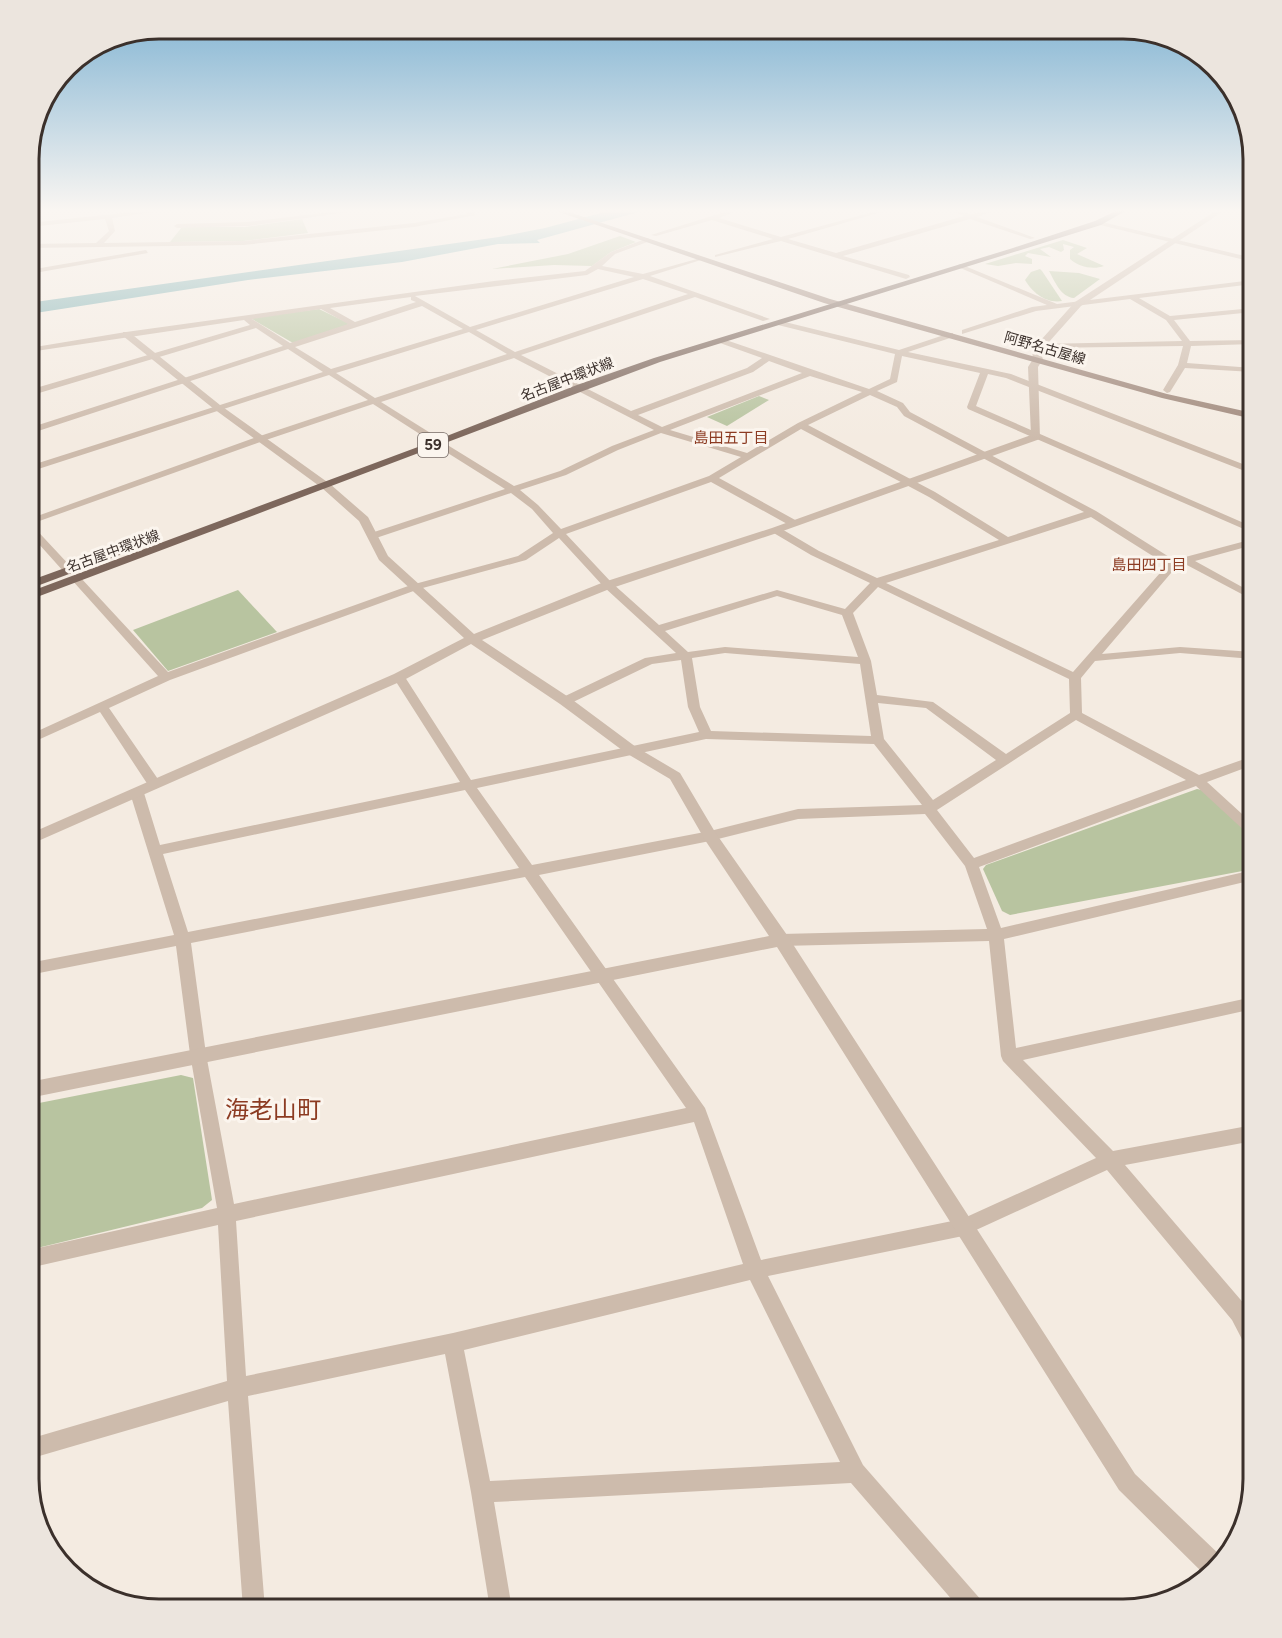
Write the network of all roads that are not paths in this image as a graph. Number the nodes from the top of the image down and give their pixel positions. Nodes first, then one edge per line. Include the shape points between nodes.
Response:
1 (473, 286) edge
2 (607, 286) edge
3 (674, 286) edge
4 (785, 286) edge
5 (800, 286) edge
6 (882, 286) edge
7 (896, 286) edge
8 (1009, 286) edge
9 (1104, 286) edge
10 (1218, 286) edge
11 (409, 294) junction
12 (697, 294) junction
13 (1131, 297) junction
14 (853, 300) junction
15 (827, 301) junction
16 (840, 301) junction
17 (422, 303) junction
18 (1078, 304) junction
19 (1056, 306) junction
20 (322, 307) junction
21 (1243, 311) edge
22 (244, 317) junction
23 (1169, 318) junction
24 (766, 319) junction
25 (781, 323) junction
26 (356, 325) junction
27 (255, 326) junction
28 (469, 328) junction
29 (965, 332) junction
30 (126, 334) junction
31 (950, 335) junction
32 (723, 340) junction
33 (1243, 342) edge
34 (1188, 344) junction
35 (288, 346) junction
36 (39, 348) edge
37 (1038, 352) junction
38 (899, 353) junction
39 (513, 354) junction
40 (153, 355) junction
41 (768, 358) junction
42 (1182, 364) junction
43 (1243, 369) edge
44 (985, 371) junction
45 (328, 372) junction
46 (810, 373) junction
47 (184, 380) junction
48 (576, 385) junction
49 (1033, 385) junction
50 (39, 390) edge
51 (1167, 390) junction
52 (868, 392) junction
53 (373, 402) junction
54 (217, 407) junction
55 (1243, 407) edge
56 (631, 414) junction
57 (1243, 414) edge
58 (801, 425) junction
59 (39, 428) edge
60 (663, 431) junction
61 (1036, 437) junction
62 (260, 439) junction
63 (434, 440) junction
64 (747, 456) junction
65 (985, 457) junction
66 (39, 466) edge
67 (1243, 467) edge
68 (712, 478) junction
69 (322, 482) junction
70 (910, 482) junction
71 (512, 489) junction
72 (1092, 513) junction
73 (39, 518) edge
74 (793, 523) junction
75 (1243, 525) edge
76 (776, 530) junction
77 (558, 534) junction
78 (372, 536) junction
79 (39, 538) edge
80 (1008, 541) junction
81 (1243, 545) edge
82 (1187, 561) junction
83 (1173, 564) junction
84 (72, 574) junction
85 (39, 582) edge
86 (877, 582) junction
87 (608, 585) junction
88 (415, 587) junction
89 (39, 591) edge
90 (1243, 591) edge
91 (847, 613) junction
92 (658, 629) junction
93 (472, 639) junction
94 (1243, 655) edge
95 (686, 656) junction
96 (1092, 658) junction
97 (866, 661) junction
98 (399, 676) junction
99 (166, 677) junction
100 (1075, 677) junction
101 (872, 698) junction
102 (565, 700) junction
103 (102, 706) junction
104 (1076, 716) junction
105 (39, 735) edge
106 (706, 735) junction
107 (878, 740) junction
108 (631, 750) junction
109 (1005, 759) junction
110 (1243, 764) edge
111 (1197, 780) junction
112 (155, 785) junction
113 (468, 785) junction
114 (136, 794) junction
115 (929, 809) junction
116 (1243, 821) edge
117 (39, 836) edge
118 (710, 836) junction
119 (154, 851) junction
120 (971, 864) junction
121 (529, 871) junction
122 (1243, 877) edge
123 (996, 934) junction
124 (183, 939) junction
125 (781, 940) junction
126 (39, 967) edge
127 (605, 977) junction
128 (1243, 1005) edge
129 (198, 1054) junction
130 (1009, 1056) junction
131 (39, 1088) edge
132 (699, 1113) junction
133 (1243, 1134) edge
134 (1110, 1160) junction
135 (227, 1214) junction
136 (963, 1227) junction
137 (39, 1257) edge
138 (755, 1270) junction
139 (1243, 1320) edge
140 (453, 1343) junction
141 (237, 1388) junction
142 (39, 1446) edge
143 (856, 1472) junction
144 (482, 1492) junction
145 (1209, 1562) edge
146 (253, 1599) edge
147 (499, 1599) edge
148 (965, 1599) edge

1 - 11 street
2 - 28 street
3 - 12 street
4 - 15 main road, 阿野名古屋線
5 - 16 main road, 阿野名古屋線
6 - 16 main road, 名古屋中環状線 / 59
7 - 14 main road, 名古屋中環状線 / 59
8 - 19 street
9 - 18 street
10 - 13 street
11 - 17 street
11 - 20 street
12 - 24 street
12 - 39 street
13 - 18 street
13 - 23 street
14 - 16 main road, 名古屋中環状線 / 59
14 - 29 main road, 阿野名古屋線
15 - 16 main road, 阿野名古屋線
15 - 24 main road, 名古屋中環状線 / 59
16 - 25 main road, 名古屋中環状線 / 59
16 - 31 main road, 阿野名古屋線
17 - 26 street
17 - 28 street
18 - 19 street
18 - 37 street
19 - 29 street
20 - 22 street
20 - 26 street
21 - 23 street
22 - 27 street
22 - 30 street
23 - 34 street
24 - 48 main road, 名古屋中環状線 / 59 via 652,352
25 - 32 main road, 名古屋中環状線 / 59
25 - 38 street
26 - 35 street
27 - 35 street
27 - 40 street
28 - 39 street
28 - 45 street
29 - 37 main road, 阿野名古屋線
30 - 36 street
30 - 40 street
31 - 37 main road, 阿野名古屋線
31 - 38 street
32 - 41 street
32 - 48 main road, 名古屋中環状線 / 59
33 - 34 street
34 - 37 street
34 - 42 street
35 - 45 street
35 - 47 street
37 - 49 street
37 - 51 main road, 阿野名古屋線
37 - 57 main road, 阿野名古屋線 via 1165,396
38 - 44 street
38 - 52 street via 894,380
39 - 48 street
39 - 53 street
40 - 47 street
40 - 50 street
41 - 46 street
41 - 56 street via 750,370
42 - 43 street
42 - 51 street
44 - 49 street
44 - 61 street via 971,407
45 - 53 street
45 - 54 street
46 - 52 street
46 - 60 street
47 - 54 street
47 - 59 street
48 - 56 street
48 - 63 main road, 名古屋中環状線 / 59
49 - 61 street
49 - 67 street
51 - 55 main road, 阿野名古屋線
52 - 58 street
52 - 65 street via 900,405 907,414
53 - 62 street
53 - 63 street
54 - 62 street
54 - 66 street
56 - 60 street
58 - 64 street
58 - 70 street
60 - 64 street
60 - 71 street via 563,473
61 - 65 street
61 - 75 street
62 - 69 street
62 - 73 street
63 - 69 main road, 名古屋中環状線 / 59
63 - 71 street
64 - 68 street
65 - 70 street
65 - 72 street
68 - 74 street
68 - 77 street
69 - 78 street via 364,519
69 - 84 main road, 名古屋中環状線 / 59
70 - 74 street
70 - 80 street
71 - 77 street via 535,507
71 - 78 street
72 - 80 street
72 - 83 street
74 - 76 street
76 - 86 street
76 - 87 street
77 - 87 street
77 - 88 street via 522,558
78 - 88 street via 383,558
79 - 84 street
80 - 86 street
81 - 82 street
82 - 83 street
82 - 90 street
83 - 96 street
84 - 85 main road, 名古屋中環状線 / 59
84 - 89 main road, 名古屋中環状線 / 59
84 - 99 street
86 - 91 street
86 - 100 street
87 - 92 street
87 - 93 street
88 - 93 street
88 - 99 street
91 - 92 street via 777,594
91 - 97 street
92 - 95 street
93 - 98 street
93 - 102 street
94 - 96 street via 1180,651
95 - 97 street via 725,650
95 - 102 street via 649,662
95 - 106 street via 694,707
96 - 100 street
97 - 101 street
98 - 112 street
98 - 113 street
99 - 103 street
100 - 104 street
101 - 107 street
101 - 109 street via 929,705
102 - 108 street
103 - 105 street
103 - 112 street
104 - 109 street
104 - 111 street
106 - 107 street
106 - 108 street
107 - 115 street
108 - 113 street
108 - 118 street via 675,776
109 - 115 street
110 - 111 street
111 - 116 street
111 - 120 street
112 - 114 street
113 - 119 street
113 - 121 street
114 - 117 street
114 - 119 street
115 - 118 street via 798,814
115 - 120 street
118 - 121 street
118 - 125 street
119 - 124 street
120 - 123 street
121 - 124 street
121 - 127 street
122 - 123 street
123 - 125 street
123 - 130 street
124 - 126 street
124 - 129 street
125 - 127 street
125 - 136 street
127 - 129 street
127 - 132 street
128 - 130 street
129 - 131 street
129 - 135 street
130 - 134 street
132 - 135 street
132 - 138 street
133 - 134 street
134 - 136 street
134 - 139 street
135 - 137 street
135 - 141 street
136 - 138 street
136 - 145 street via 1127,1482
138 - 140 street
138 - 143 street
140 - 141 street
140 - 144 street
141 - 142 street
141 - 146 street
143 - 144 street
143 - 148 street
144 - 147 street

